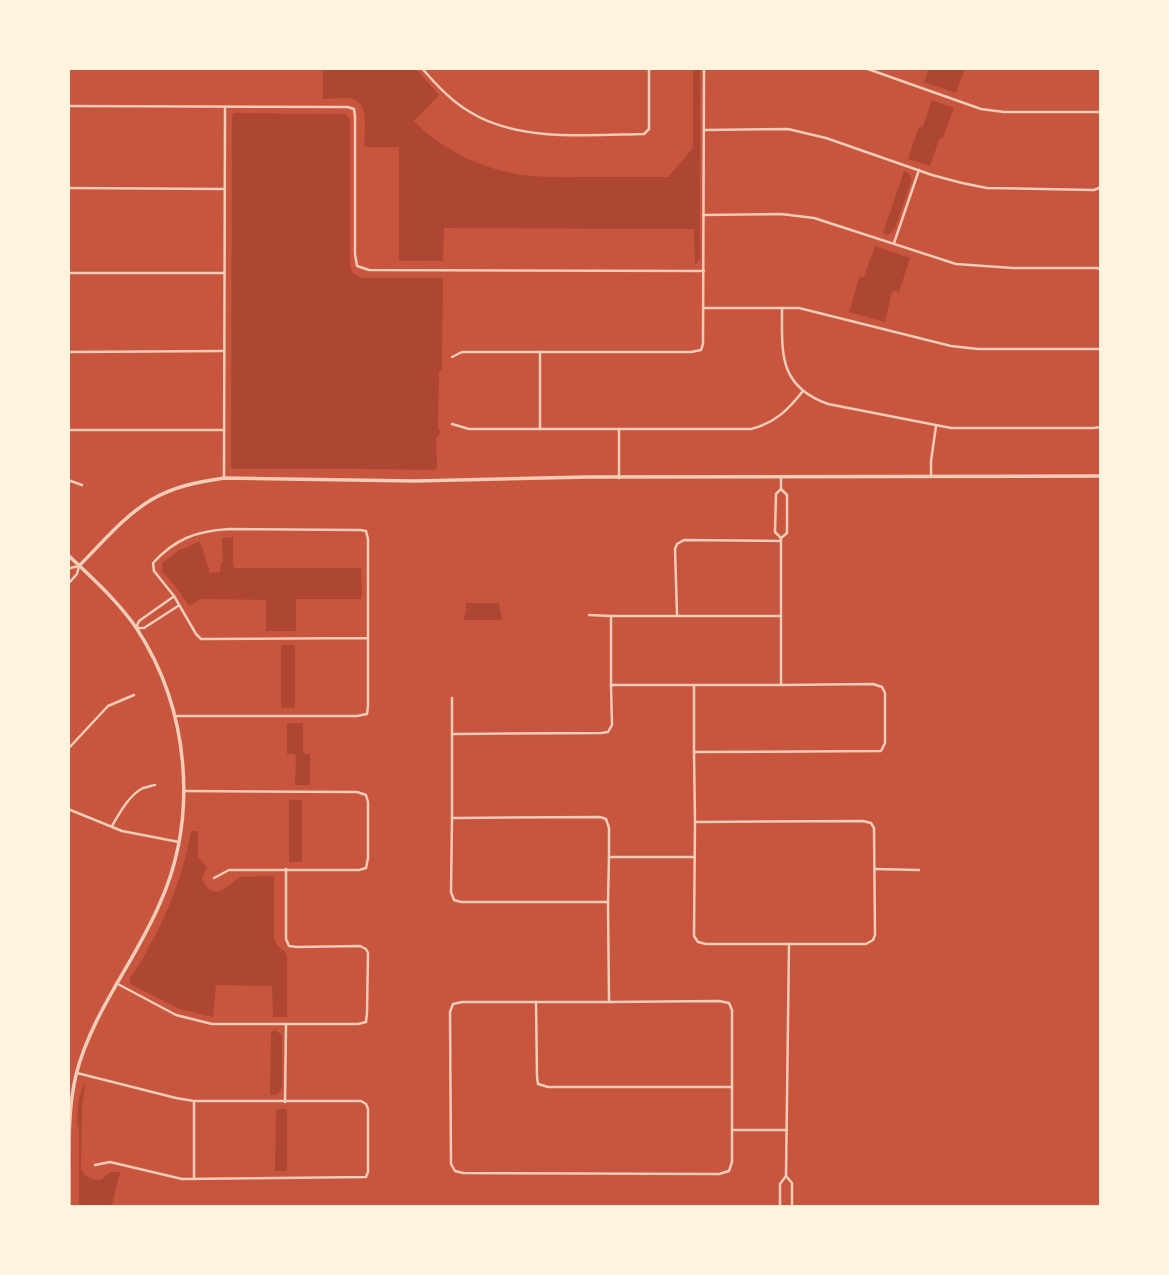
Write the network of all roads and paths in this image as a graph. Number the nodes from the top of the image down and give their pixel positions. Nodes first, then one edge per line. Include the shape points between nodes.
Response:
1 (422, 68) edge
2 (649, 68) edge
3 (704, 68) edge
4 (865, 68) edge
5 (68, 106) edge
6 (225, 107) junction
7 (1101, 112) edge
8 (704, 130) junction
9 (919, 170) junction
10 (68, 188) edge
11 (1101, 188) edge
12 (225, 189) junction
13 (703, 215) junction
14 (894, 244) junction
15 (1101, 269) edge
16 (704, 271) junction
17 (68, 273) edge
18 (224, 273) junction
19 (703, 307) junction
20 (782, 308) junction
21 (1101, 349) edge
22 (224, 351) junction
23 (68, 352) edge
24 (540, 352) junction
25 (452, 357) dead end
26 (803, 391) junction
27 (452, 424) dead end
28 (1100, 425) edge
29 (936, 426) junction
30 (619, 429) junction
31 (68, 430) edge
32 (224, 430) junction
33 (540, 430) junction
34 (1101, 476) edge
35 (781, 477) junction
36 (931, 477) junction
37 (224, 478) junction
38 (619, 478) junction
39 (68, 480) edge
40 (82, 485) dead end
41 (781, 489) junction
42 (781, 540) junction
43 (68, 555) edge
44 (79, 566) junction
45 (68, 570) edge
46 (68, 584) edge
47 (174, 596) junction
48 (180, 605) junction
49 (589, 615) dead end
50 (611, 615) junction
51 (677, 615) junction
52 (781, 616) junction
53 (136, 628) junction
54 (368, 638) junction
55 (611, 684) junction
56 (694, 684) junction
57 (781, 685) junction
58 (134, 695) dead end
59 (452, 698) dead end
60 (175, 716) junction
61 (452, 734) junction
62 (68, 749) edge
63 (694, 752) junction
64 (155, 785) dead end
65 (183, 792) junction
66 (68, 809) edge
67 (452, 818) junction
68 (695, 822) junction
69 (111, 827) junction
70 (178, 842) junction
71 (695, 857) junction
72 (609, 858) junction
73 (286, 869) junction
74 (875, 869) junction
75 (919, 870) dead end
76 (215, 878) dead end
77 (608, 902) junction
78 (789, 944) junction
79 (116, 983) junction
80 (536, 1002) junction
81 (609, 1002) junction
82 (286, 1024) junction
83 (77, 1073) junction
84 (732, 1087) junction
85 (194, 1101) junction
86 (285, 1102) junction
87 (787, 1129) junction
88 (732, 1130) junction
89 (95, 1165) dead end
90 (786, 1176) junction
91 (194, 1179) junction
92 (69, 1207) edge
93 (780, 1207) edge
94 (792, 1207) edge

1 - 2 street via 470,112 510,129 558,134 644,134 649,129
3 - 8 street
4 - 7 street via 981,109
5 - 6 street
6 - 12 street
6 - 16 street via 354,109 357,266 369,270
8 - 9 street via 788,130
8 - 13 street
9 - 11 street via 987,188
9 - 14 street
10 - 12 street
12 - 18 street
13 - 14 street via 814,218
13 - 16 street
14 - 15 street via 979,267
16 - 19 street
17 - 18 street
18 - 22 street
19 - 20 street
19 - 24 street via 703,344 697,352
20 - 21 street via 820,312 951,346
20 - 26 street via 783,357 790,376
22 - 23 street
22 - 32 street
24 - 25 street via 462,352
24 - 33 street
26 - 29 street via 828,404
26 - 30 street via 778,418 751,429
27 - 33 street via 469,429
28 - 29 street
29 - 36 street
30 - 33 street
30 - 38 street
31 - 32 street
32 - 37 street
34 - 36 street
35 - 36 street
35 - 38 street
35 - 41 street
37 - 38 street
37 - 44 street via 195,482 151,500
39 - 40 street
41 - 42 street via 776,494 775,532
41 - 42 street via 788,495 787,533
42 - 51 street via 684,540 677,544
42 - 52 street
43 - 44 street
44 - 45 street
44 - 46 street
44 - 53 street
47 - 48 street
47 - 53 street
47 - 54 street via 154,572 153,563 186,538 214,530 366,531
48 - 53 street via 144,628
48 - 54 street via 201,639
49 - 50 street
50 - 51 street
50 - 55 street
51 - 52 street
52 - 57 street
53 - 60 street via 155,662
54 - 60 street via 367,714
55 - 56 street
55 - 61 street via 608,732
56 - 57 street
56 - 63 street
57 - 63 street via 882,687 885,743 881,751
58 - 62 street via 108,706
59 - 61 street
60 - 65 street
61 - 67 street
63 - 68 street
64 - 69 street via 136,793
65 - 70 street
65 - 73 street via 366,795 366,868
66 - 69 street
67 - 72 street via 600,817 607,819 609,828
67 - 77 street via 454,900
68 - 71 street
68 - 74 street via 871,823
69 - 70 street
70 - 79 street via 161,902
71 - 72 street
71 - 78 street via 694,936 698,942
72 - 77 street
73 - 76 street via 229,870
73 - 82 street via 289,946 360,946 368,953 366,1022
74 - 75 street
74 - 78 street via 873,940 866,944
77 - 81 street
78 - 87 street
79 - 82 street via 192,1020
79 - 83 street
80 - 81 street
80 - 84 street via 538,1084
80 - 88 street via 453,1004 451,1164 455,1171 719,1174 729,1171 732,1162
81 - 84 street via 729,1003
82 - 86 street
83 - 85 street
83 - 92 street via 70,1119
84 - 88 street
85 - 86 street
85 - 91 street
86 - 91 street via 366,1104 366,1177
87 - 88 street
87 - 90 street
89 - 91 street via 110,1162
90 - 93 street via 780,1184
90 - 94 street via 792,1183

